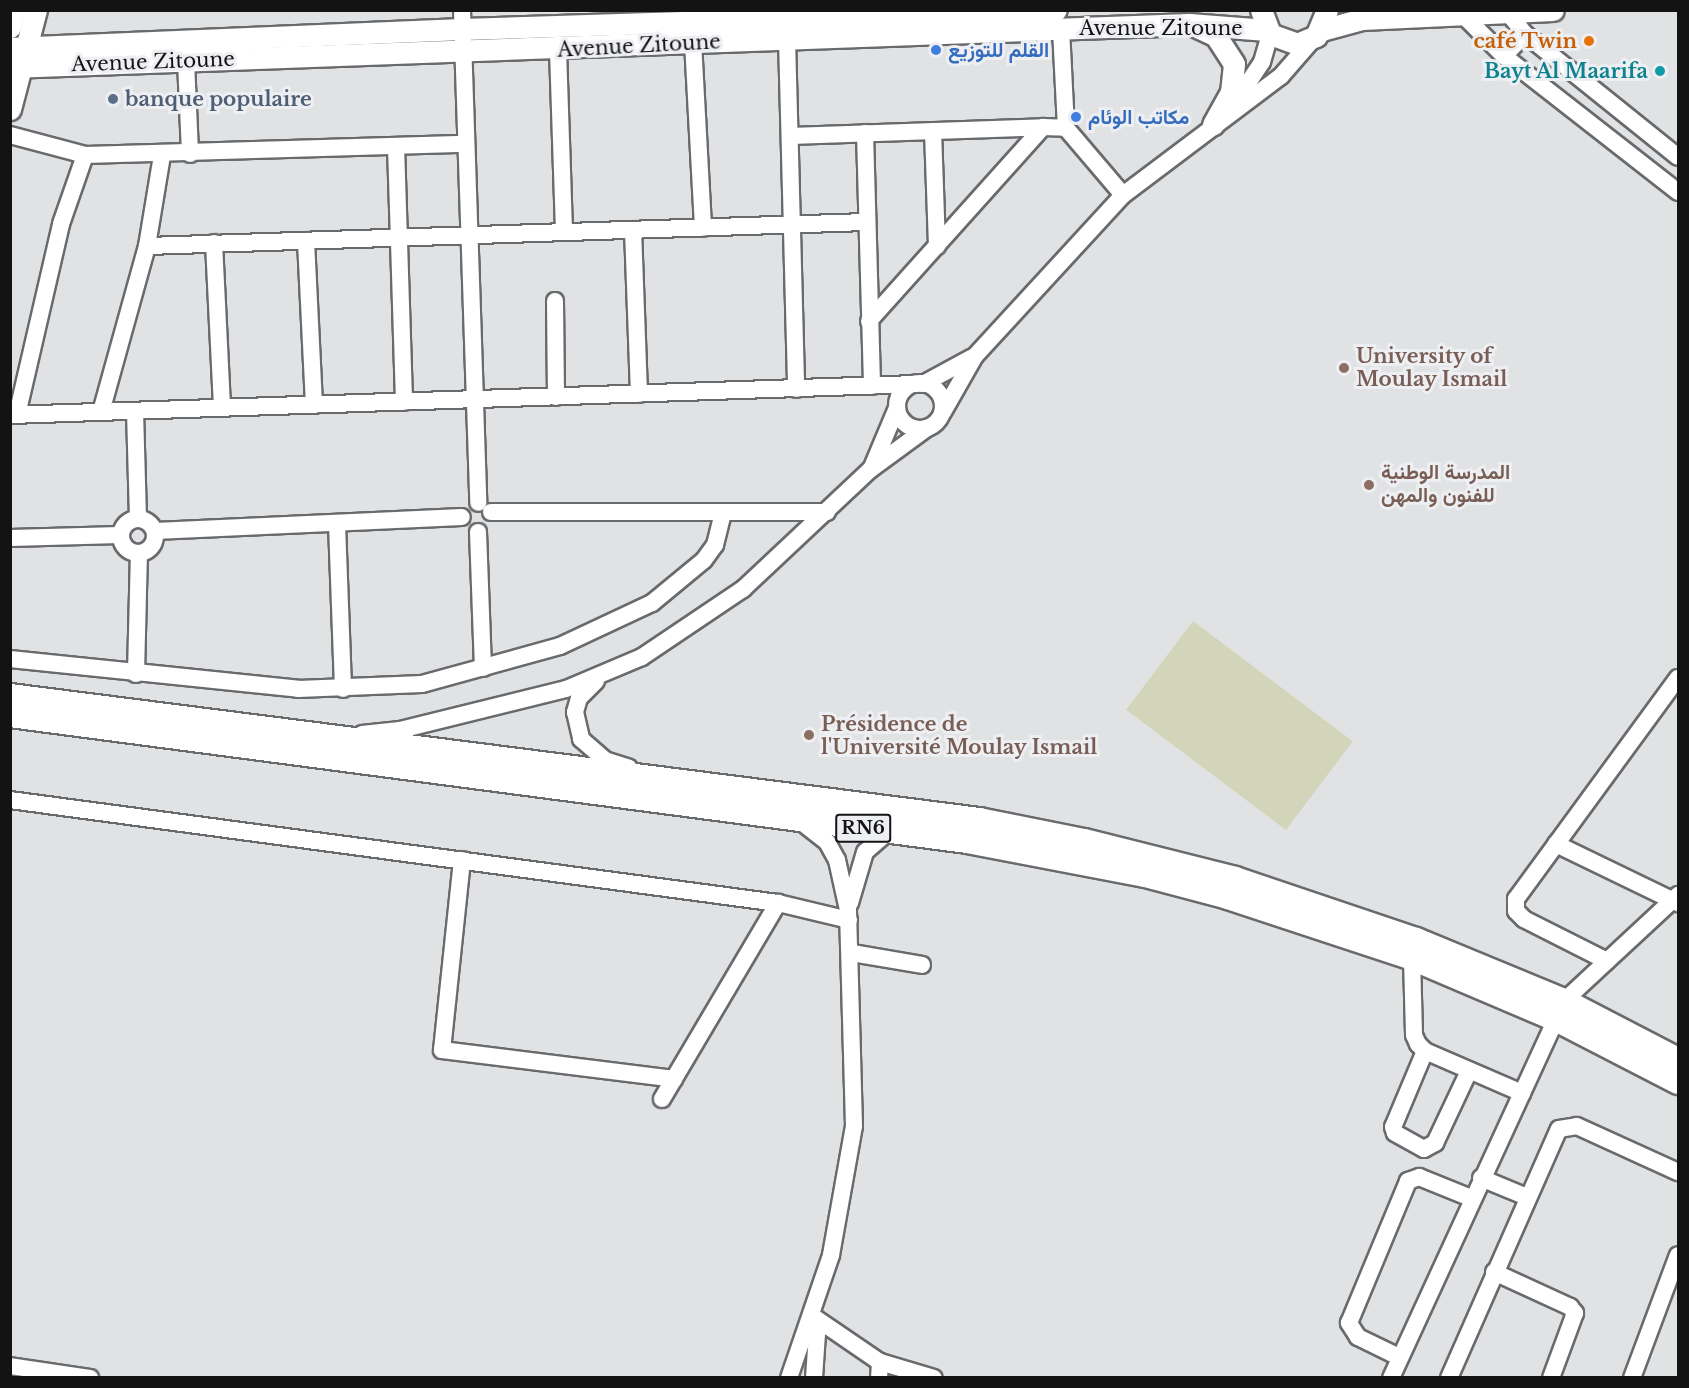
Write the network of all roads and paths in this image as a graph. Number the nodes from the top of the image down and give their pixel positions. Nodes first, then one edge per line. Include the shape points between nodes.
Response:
1 (15, 10) edge
2 (36, 10) edge
3 (1553, 10) edge
4 (1508, 13) junction
5 (1463, 15) junction
6 (462, 20) edge
7 (1058, 20) edge
8 (786, 23) edge
9 (1189, 24) junction
10 (693, 25) edge
11 (1266, 25) edge
12 (1322, 26) edge
13 (10, 27) edge
14 (1525, 34) junction
15 (558, 50) junction
16 (465, 52) junction
17 (1504, 56) junction
18 (16, 57) edge
19 (186, 61) junction
20 (10, 109) edge
21 (1221, 118) junction
22 (1043, 127) junction
23 (1066, 128) junction
24 (933, 131) junction
25 (864, 133) junction
26 (10, 135) edge
27 (791, 136) junction
28 (466, 144) junction
29 (396, 146) junction
30 (190, 154) junction
31 (85, 155) junction
32 (162, 155) junction
33 (1678, 157) edge
34 (1678, 192) edge
35 (1123, 195) junction
36 (866, 222) junction
37 (792, 225) junction
38 (703, 228) junction
39 (633, 230) junction
40 (564, 232) junction
41 (470, 235) junction
42 (400, 238) junction
43 (306, 241) junction
44 (214, 243) junction
45 (147, 246) junction
46 (937, 246) junction
47 (555, 301) dead end
48 (869, 321) junction
49 (975, 356) junction
50 (920, 384) junction
51 (878, 386) junction
52 (796, 389) junction
53 (639, 394) junction
54 (556, 397) junction
55 (476, 399) junction
56 (404, 402) junction
57 (314, 405) junction
58 (897, 406) junction
59 (222, 408) junction
60 (135, 411) junction
61 (101, 412) junction
62 (943, 412) junction
63 (14, 415) edge
64 (927, 428) junction
65 (871, 469) junction
66 (485, 507) junction
67 (723, 512) junction
68 (827, 512) junction
69 (462, 517) junction
70 (138, 518) junction
71 (338, 524) junction
72 (155, 531) junction
73 (478, 532) junction
74 (120, 535) junction
75 (10, 538) edge
76 (139, 553) junction
77 (10, 659) edge
78 (483, 669) junction
79 (136, 674) junction
80 (601, 676) junction
81 (1678, 680) edge
82 (342, 689) junction
83 (10, 696) edge
84 (10, 715) edge
85 (329, 737) junction
86 (651, 777) junction
87 (10, 800) edge
88 (798, 820) junction
89 (888, 832) junction
90 (1556, 844) junction
91 (462, 860) junction
92 (1677, 900) edge
93 (778, 903) junction
94 (849, 915) junction
95 (852, 953) junction
96 (1412, 958) junction
97 (1607, 961) junction
98 (922, 965) dead end
99 (1560, 1010) junction
100 (1425, 1051) junction
101 (1678, 1060) edge
102 (1469, 1071) junction
103 (674, 1078) junction
104 (1678, 1082) edge
105 (1522, 1093) junction
106 (662, 1099) dead end
107 (1678, 1172) edge
108 (1481, 1178) junction
109 (1527, 1197) junction
110 (1471, 1198) junction
111 (1678, 1255) edge
112 (1494, 1272) junction
113 (815, 1317) junction
114 (1399, 1357) junction
115 (10, 1366) edge
116 (879, 1370) edge
117 (90, 1377) edge
118 (789, 1377) edge
119 (814, 1377) edge
120 (931, 1377) edge
121 (1390, 1377) edge
122 (1449, 1377) edge
123 (1551, 1377) edge
124 (1632, 1377) edge

1 - 13 main road
2 - 18 main road
3 - 4 main road
4 - 5 main road
4 - 14 street
5 - 12 main road via 1353,20
5 - 17 street
6 - 10 main road, Avenue Zitoune
6 - 16 street
6 - 18 main road, Avenue Zitoune
7 - 8 main road, Avenue Zitoune
7 - 9 main road, Avenue Zitoune
7 - 23 street
8 - 10 main road, Avenue Zitoune
8 - 27 street
9 - 11 main road, Avenue Zitoune
9 - 21 main road via 1216,36 1234,64 1231,92
10 - 15 main road, Avenue Zitoune
10 - 38 street
11 - 12 main road, Avenue Zitoune via 1288,43 1307,42
11 - 21 street via 1262,62
12 - 21 street via 1281,76
14 - 17 street
14 - 33 street
15 - 16 main road, Avenue Zitoune
15 - 40 street
16 - 19 main road, Avenue Zitoune
16 - 28 street
17 - 34 street
18 - 19 main road, Avenue Zitoune
18 - 20 main road
19 - 30 street
21 - 35 street
22 - 23 street
22 - 24 street
22 - 46 street
23 - 35 street
24 - 25 street
24 - 46 street
25 - 27 street
25 - 36 street
26 - 31 street
27 - 37 street
28 - 29 street
28 - 41 street
29 - 30 street
29 - 42 street
30 - 32 street
31 - 32 street
31 - 63 street via 61,224
32 - 45 street
35 - 49 street
36 - 37 street
36 - 48 street
37 - 38 street
37 - 52 street
38 - 39 street
39 - 40 street
39 - 53 street
40 - 41 street
41 - 42 street
41 - 55 street
42 - 43 street
42 - 56 street
43 - 44 street
43 - 57 street
44 - 45 street
44 - 59 street
45 - 61 street
46 - 48 street
47 - 54 street
48 - 51 street
49 - 50 street
49 - 62 street
50 - 51 street
50 - 58 street via 902,393
50 - 62 street via 937,391
51 - 52 street
51 - 58 street
52 - 53 street
53 - 54 street
54 - 55 street
55 - 56 street
55 - 66 street
56 - 57 street
57 - 59 street
58 - 64 street via 907,425
58 - 65 street
59 - 60 street
60 - 61 street
60 - 70 street
61 - 63 street
62 - 64 street
64 - 65 street
65 - 68 street
66 - 67 street
66 - 69 street via 466,508
66 - 73 street via 488,527
67 - 68 street
67 - 78 street via 715,545 704,560 652,603 560,646
68 - 80 street via 743,590 642,657
69 - 71 street
69 - 73 street via 468,529
70 - 72 street
70 - 74 street via 129,520
71 - 72 street
71 - 82 street
72 - 76 street via 152,546
73 - 78 street
74 - 75 street
74 - 76 street via 125,548
76 - 79 street
77 - 79 street
78 - 82 street via 422,684
79 - 82 street via 298,689
80 - 85 street via 566,689 400,730
80 - 86 street via 579,698 576,725 580,739 605,759
81 - 90 street
83 - 85 highway, RN6
84 - 88 highway, RN6
85 - 86 highway, RN6
86 - 99 highway, RN6 via 980,819 1151,857 1416,940
87 - 91 street
88 - 89 highway, RN6
88 - 94 street via 827,842 837,860
89 - 94 street via 874,842 860,862
89 - 96 highway, RN6 via 966,841 1145,875 1228,897
90 - 92 street
90 - 97 street via 1516,899 1516,910 1524,919
91 - 93 street
91 - 103 street via 442,1050
92 - 97 street
93 - 94 street
93 - 103 street
94 - 95 street
95 - 98 street
95 - 113 street via 854,1126 831,1255
96 - 99 highway, RN6
96 - 100 street via 1414,1035
97 - 99 street
99 - 101 highway, RN6
99 - 104 highway, RN6
99 - 105 street
100 - 102 street
100 - 102 street via 1393,1127 1395,1133 1424,1149 1435,1143
102 - 105 street
103 - 106 street
105 - 108 street
107 - 109 street via 1571,1125 1556,1135
108 - 109 street
108 - 110 street
109 - 112 street
110 - 114 street
110 - 114 street via 1419,1177 1408,1181 1349,1323 1353,1333
111 - 124 street
112 - 122 street
112 - 123 street via 1575,1313
113 - 116 street
113 - 118 street
113 - 119 street
114 - 121 street
115 - 117 street
116 - 120 street

